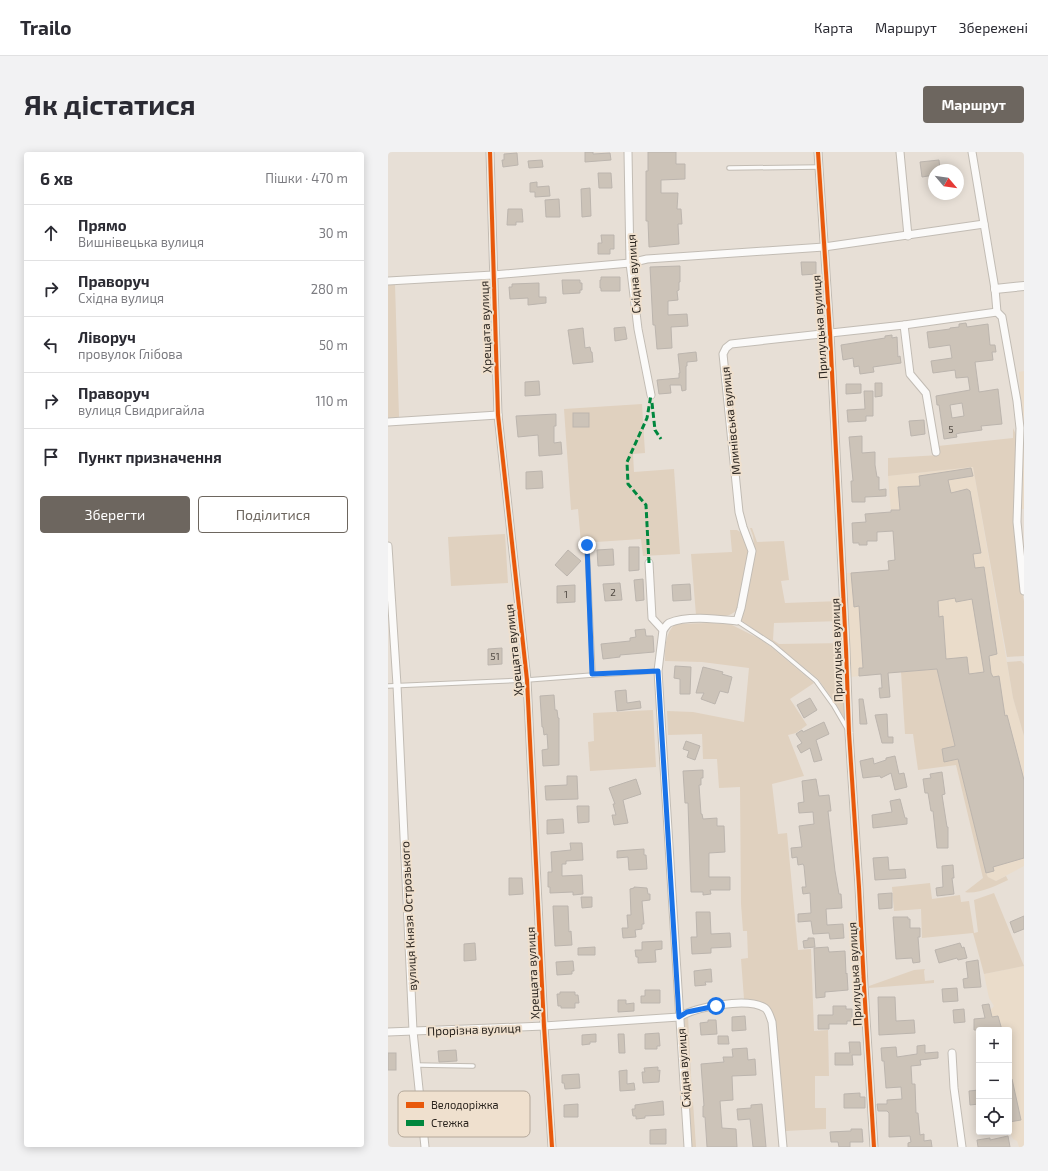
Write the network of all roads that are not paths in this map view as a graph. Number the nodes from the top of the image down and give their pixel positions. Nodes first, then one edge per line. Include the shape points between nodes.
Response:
1 (490, 152) edge
2 (628, 152) edge
3 (818, 152) edge
4 (900, 152) edge
5 (972, 152) edge
6 (819, 167) junction
7 (729, 168) dead end
8 (984, 224) junction
9 (908, 236) junction
10 (824, 247) junction
11 (630, 263) junction
12 (493, 275) junction
13 (388, 281) edge
14 (1024, 286) edge
15 (995, 289) junction
16 (997, 312) junction
17 (904, 325) junction
18 (830, 333) junction
19 (651, 395) dead end
20 (498, 415) junction
21 (388, 422) edge
22 (936, 452) dead end
23 (587, 545) dead end
24 (388, 546) edge
25 (650, 563) dead end
26 (1024, 591) edge
27 (737, 621) junction
28 (663, 630) junction
29 (658, 671) junction
30 (592, 674) junction
31 (527, 680) junction
32 (388, 686) edge
33 (398, 686) junction
34 (849, 733) junction
35 (679, 1017) junction
36 (544, 1026) junction
37 (413, 1031) junction
38 (388, 1032) edge
39 (952, 1053) dead end
40 (416, 1065) junction
41 (474, 1066) dead end
42 (419, 1091) edge
43 (424, 1137) edge
44 (425, 1147) edge
45 (552, 1147) edge
46 (688, 1147) edge
47 (783, 1147) edge
48 (874, 1147) edge
49 (962, 1147) edge

1 - 12 street, Хрещата вулиця
2 - 11 street, Східна вулиця
3 - 6 street, Прилуцька вулиця
4 - 9 street
5 - 8 street
6 - 7 lane
6 - 10 street, Прилуцька вулиця
8 - 9 street
8 - 15 street
9 - 10 street
10 - 11 street via 647,259
10 - 18 street, Прилуцька вулиця
11 - 12 street
11 - 19 street, Східна вулиця via 638,329
12 - 13 street
12 - 20 street, Хрещата вулиця
14 - 15 street
15 - 16 street
16 - 17 street, Млинівська вулиця
16 - 26 street via 1002,317 1020,428 1017,522
17 - 18 street, Млинівська вулиця
17 - 22 street via 910,374 926,393
18 - 27 street, Млинівська вулиця via 731,344 722,354 739,512 752,551
18 - 34 street, Прилуцька вулиця
20 - 21 street
20 - 31 street, Хрещата вулиця
23 - 30 lane
24 - 33 street, вулиця Князя Острозького
25 - 28 street via 652,618
27 - 28 street via 681,619 668,624
27 - 34 lane via 772,644 816,681
28 - 29 street, Східна вулиця
29 - 30 lane
29 - 35 street, Східна вулиця
30 - 31 lane
31 - 33 lane
31 - 36 street, Хрещата вулиця
32 - 33 lane
33 - 37 street, вулиця Князя Острозького
34 - 48 street, Прилуцька вулиця
35 - 36 street, Прорізна вулиця
35 - 46 street, Східна вулиця
35 - 47 street, Прорізна вулиця via 687,1012 728,1003 742,1003 766,1009 772,1022
36 - 37 street, Прорізна вулиця
36 - 45 street, Хрещата вулиця
37 - 38 street, Прорізна вулиця
37 - 40 street, вулиця Князя Острозького
39 - 49 street
40 - 41 lane
40 - 42 street, вулиця Князя Острозького
43 - 44 street, вулиця Князя Острозького

